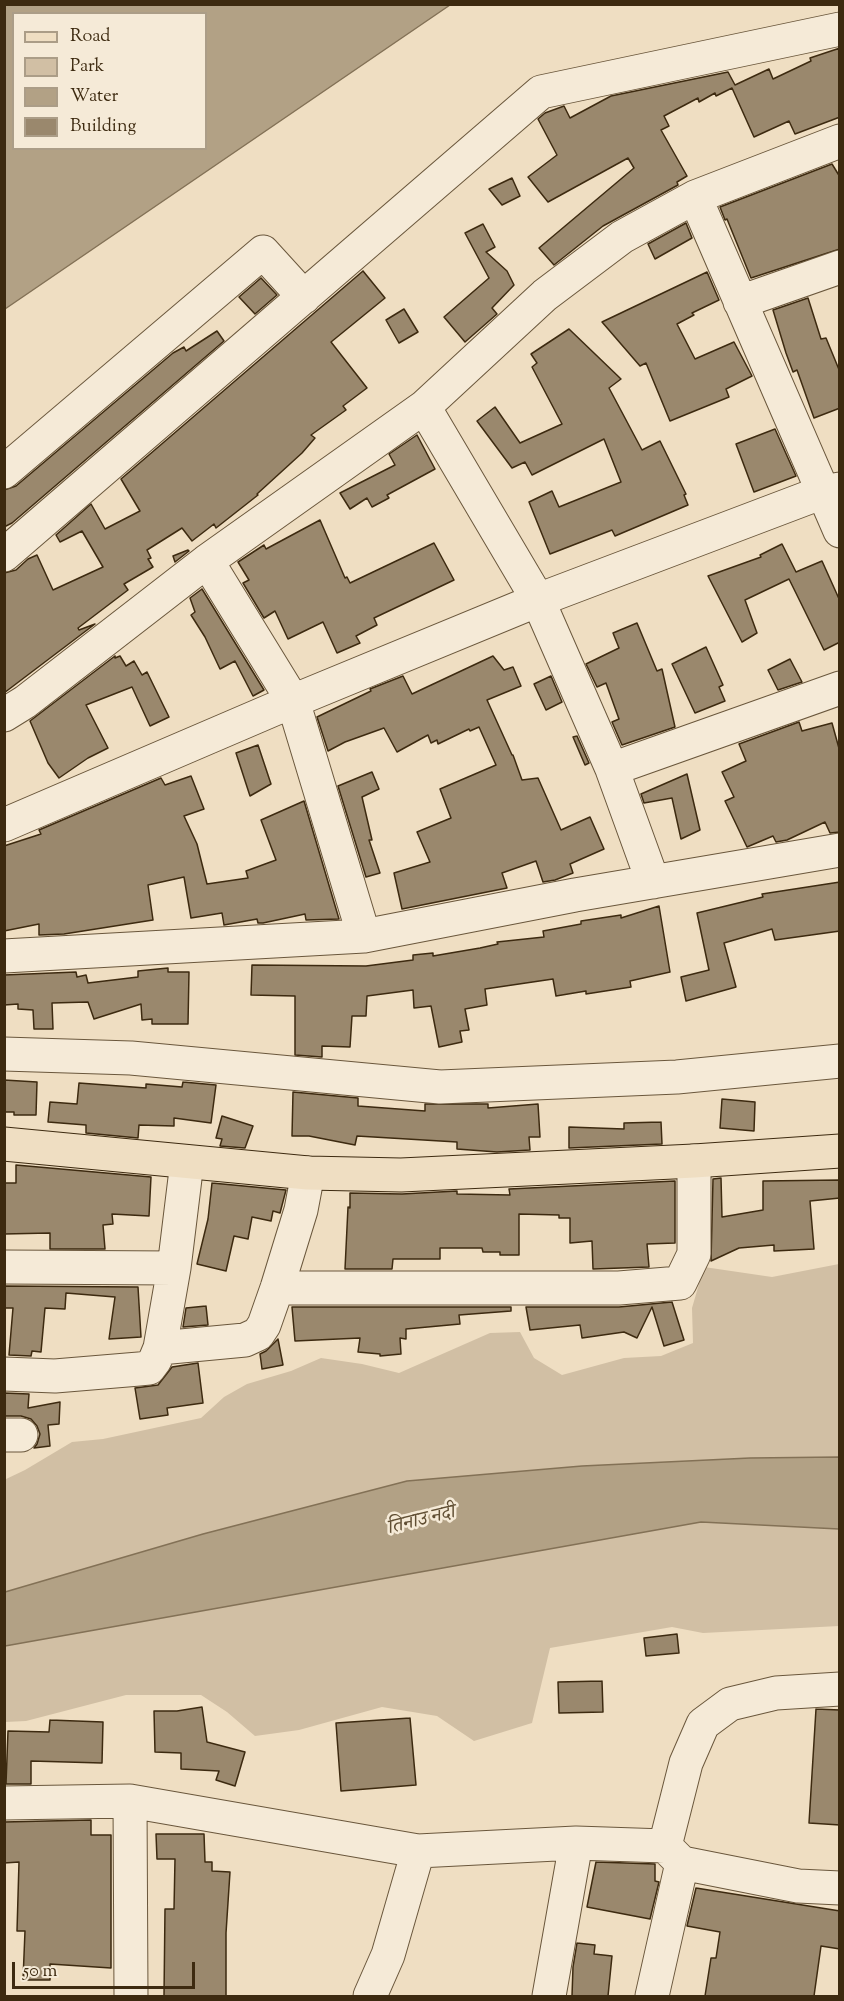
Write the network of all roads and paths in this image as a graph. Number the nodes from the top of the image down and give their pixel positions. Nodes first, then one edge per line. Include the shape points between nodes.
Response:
1 (840, 29) edge
2 (840, 141) edge
3 (695, 197) junction
4 (840, 267) edge
5 (304, 297) junction
6 (740, 302) junction
7 (424, 407) junction
8 (4, 472) edge
9 (831, 490) edge
10 (840, 531) edge
11 (4, 555) edge
12 (207, 561) junction
13 (538, 600) junction
14 (840, 688) edge
15 (293, 701) junction
16 (4, 715) edge
17 (612, 769) junction
18 (4, 825) edge
19 (840, 850) edge
20 (653, 882) junction
21 (364, 936) junction
22 (4, 957) edge
23 (4, 1053) edge
24 (840, 1061) edge
25 (4, 1144) edge
26 (840, 1151) edge
27 (694, 1161) junction
28 (188, 1162) junction
29 (308, 1173) junction
30 (4, 1267) edge
31 (174, 1268) junction
32 (277, 1288) junction
33 (160, 1348) junction
34 (4, 1374) edge
35 (840, 1689) edge
36 (130, 1801) junction
37 (4, 1803) edge
38 (576, 1843) junction
39 (418, 1851) junction
40 (673, 1854) junction
41 (840, 1888) edge
42 (131, 1996) edge
43 (370, 1996) edge
44 (549, 1996) edge
45 (652, 1996) edge

1 - 5 street via 541,92
2 - 3 street
3 - 6 street
3 - 7 street via 622,237 545,295
4 - 6 street
5 - 8 street via 263,252
5 - 11 street
6 - 9 street
7 - 12 street
7 - 13 street
9 - 10 street
9 - 13 street
12 - 15 street
12 - 16 street
13 - 15 street
13 - 17 street
14 - 17 street
15 - 18 street
15 - 21 street
17 - 20 street
19 - 20 street
20 - 21 street
21 - 22 street
23 - 24 street via 131,1058 440,1087 677,1077
25 - 28 main road
26 - 27 main road
27 - 29 main road via 401,1175
27 - 32 street via 694,1254 680,1283 619,1287
28 - 29 main road
28 - 31 street
29 - 32 street
30 - 31 street
31 - 33 street
32 - 33 street via 258,1334 245,1340
33 - 34 street via 149,1368 55,1376
35 - 40 street via 776,1693 730,1704 704,1724 686,1763
36 - 37 street
36 - 39 street
36 - 42 street
38 - 39 street
38 - 40 street
38 - 44 street
39 - 43 street via 388,1955
40 - 41 street via 798,1886
40 - 45 street

